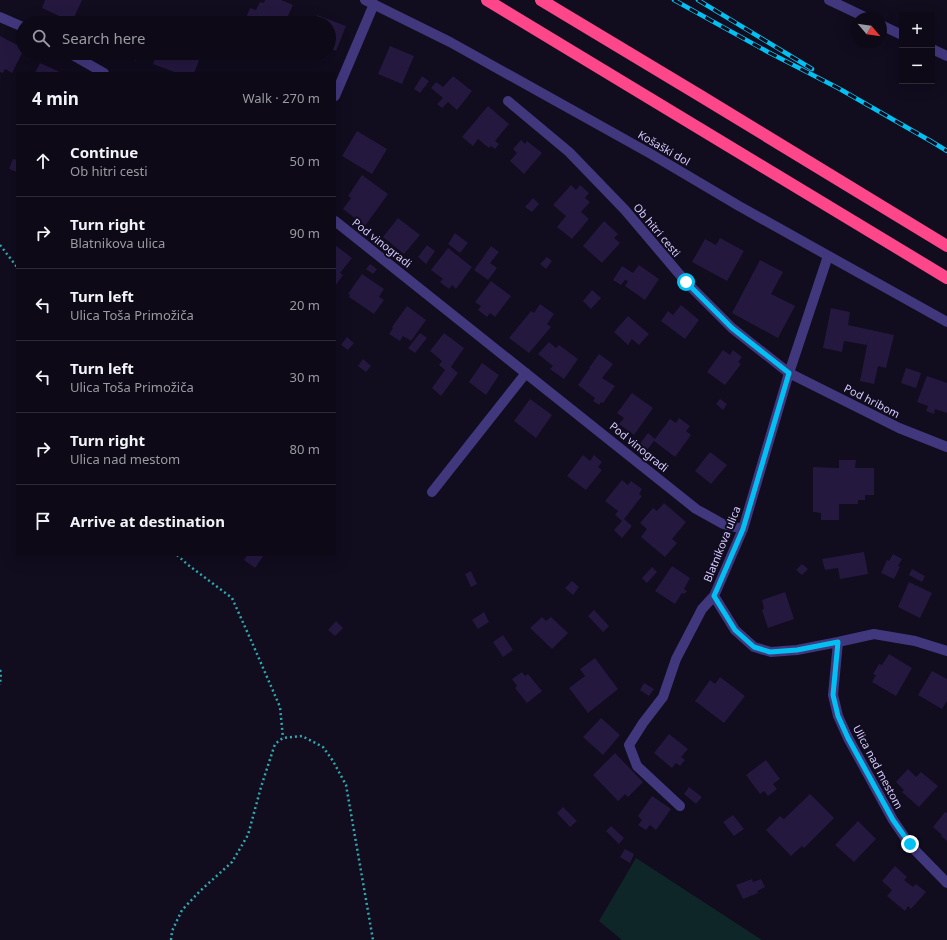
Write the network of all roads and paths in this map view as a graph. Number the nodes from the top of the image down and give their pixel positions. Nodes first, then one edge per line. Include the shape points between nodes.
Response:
1 (487, 0) edge
2 (541, 0) edge
3 (829, 0) edge
4 (370, 2) edge
5 (854, 12) edge
6 (0, 17) edge
7 (16, 24) edge
8 (887, 28) edge
9 (899, 34) edge
10 (935, 50) edge
11 (947, 56) edge
12 (81, 60) edge
13 (102, 72) edge
14 (336, 93) edge
15 (508, 101) dead end
16 (336, 222) edge
17 (0, 245) edge
18 (947, 246) edge
19 (828, 256) junction
20 (16, 265) edge
21 (947, 278) edge
22 (947, 322) edge
23 (526, 373) junction
24 (789, 373) junction
25 (947, 447) edge
26 (432, 492) dead end
27 (743, 529) junction
28 (178, 556) edge
29 (714, 596) junction
30 (838, 642) junction
31 (947, 651) edge
32 (0, 670) edge
33 (0, 685) edge
34 (283, 738) junction
35 (680, 806) dead end
36 (947, 883) edge
37 (171, 940) edge
38 (373, 940) edge

1 - 21 highway
2 - 18 highway
3 - 5 street
4 - 14 street
4 - 19 street, Košaški dol via 450,42
6 - 7 street
8 - 9 street
10 - 11 street
12 - 13 street
15 - 24 street, Ob hitri cesti via 569,152 625,210 686,282 732,328
16 - 23 street, Pod vinogradi
17 - 20 path
19 - 22 street, Košaški dol
19 - 24 street, Blatnikova ulica
23 - 26 street
23 - 27 street, Pod vinogradi via 696,509 723,524
24 - 25 street, Pod hribom via 899,428
24 - 27 street, Blatnikova ulica
27 - 29 street, Blatnikova ulica
28 - 34 path via 232,598 280,707
29 - 30 street via 735,630 754,647 770,652
29 - 35 street, Blatnikova ulica via 702,609 676,659 663,697 629,745 637,766
30 - 31 street via 874,634 915,641
30 - 36 street, Ulica nad mestom via 833,695 838,716 893,820 910,844
32 - 33 path
34 - 37 path via 276,744 248,835 232,862 182,910 172,930
34 - 38 path via 302,736 323,747 346,785

